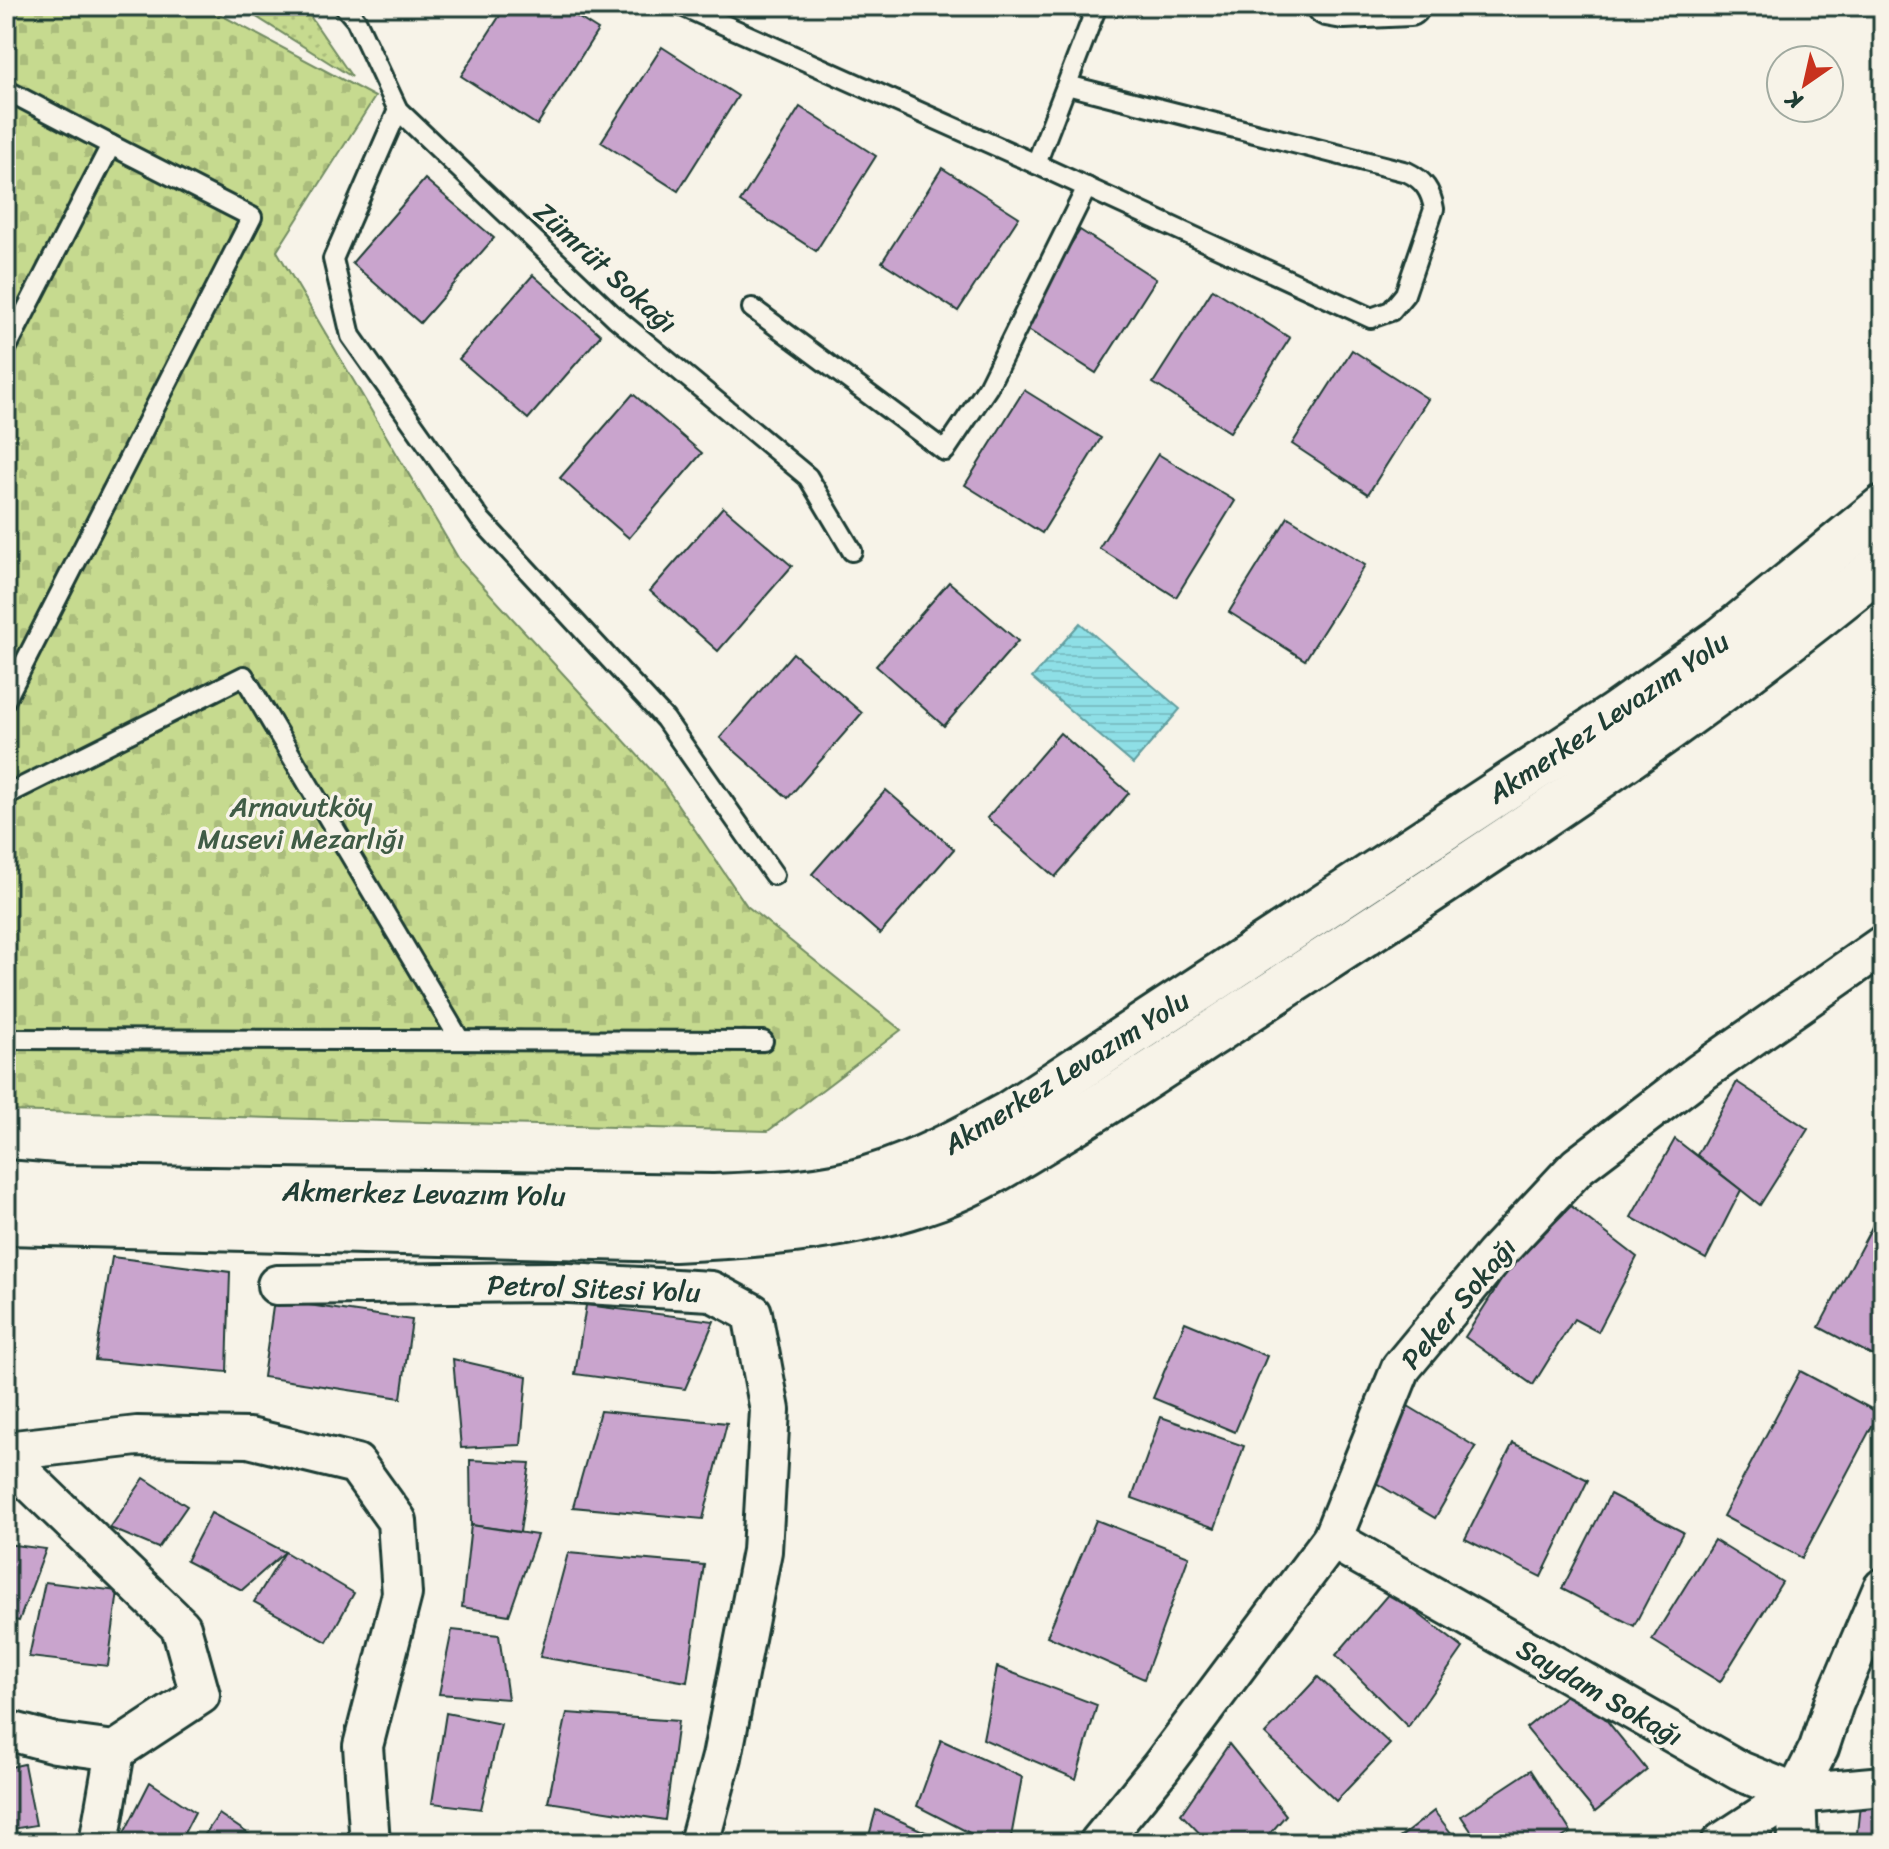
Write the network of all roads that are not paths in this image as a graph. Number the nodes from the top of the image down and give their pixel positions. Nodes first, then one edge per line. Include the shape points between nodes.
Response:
1 (344, 6) edge
2 (682, 6) edge
3 (1097, 6) edge
4 (1327, 6) edge
5 (1410, 6) edge
6 (1067, 85) junction
7 (6, 90) edge
8 (398, 110) junction
9 (111, 145) junction
10 (1036, 164) junction
11 (1087, 187) junction
12 (752, 308) dead end
13 (6, 349) edge
14 (1883, 508) edge
15 (852, 551) dead end
16 (1883, 564) edge
17 (6, 699) edge
18 (6, 795) edge
19 (774, 875) dead end
20 (1883, 945) edge
21 (6, 1039) edge
22 (460, 1040) junction
23 (763, 1041) dead end
24 (6, 1183) edge
25 (6, 1222) edge
26 (277, 1285) dead end
27 (6, 1451) edge
28 (6, 1458) edge
29 (1332, 1539) junction
30 (1883, 1588) edge
31 (6, 1730) edge
32 (115, 1751) junction
33 (1883, 1786) edge
34 (1796, 1794) junction
35 (1732, 1841) edge
36 (99, 1843) edge
37 (370, 1843) edge
38 (699, 1843) edge
39 (1099, 1843) edge
40 (1798, 1843) edge

1 - 8 lane, Zümrüt Sokağı via 356,20
2 - 10 lane
3 - 6 lane
4 - 5 street
6 - 10 lane
6 - 11 lane via 1407,172 1426,186 1434,209 1405,294 1391,311 1371,318
7 - 9 lane
8 - 15 lane, Zümrüt Sokağı via 616,318 808,477
8 - 19 lane via 333,259 351,336 480,519 665,719
9 - 13 lane
9 - 17 lane via 252,217
10 - 11 lane
11 - 12 lane via 988,387 945,451
14 - 24 main road, Akmerkez Levazım Yolu via 1723,639 1616,715 1009,1114 942,1151 868,1179 787,1193 712,1197
16 - 25 main road, Akmerkez Levazım Yolu via 1635,752 1322,962 1083,1118 941,1196 828,1226 761,1236 674,1239
18 - 22 lane via 244,676
20 - 29 street, Peker Sokağı via 1578,1166 1494,1256 1401,1368
21 - 22 lane
22 - 23 lane
26 - 38 street, Petrol Sitesi Yolu via 550,1282 711,1291 752,1313 770,1410 762,1551 722,1757
27 - 37 street via 137,1436 249,1438 356,1464 397,1521 402,1594 363,1746
28 - 32 street via 181,1627 200,1695
29 - 34 street, Saydam Sokağı via 1740,1771
29 - 39 street, Peker Sokağı
30 - 34 street
31 - 32 street
32 - 36 street
33 - 34 street, Saydam Sokağı
34 - 35 street
34 - 40 street

